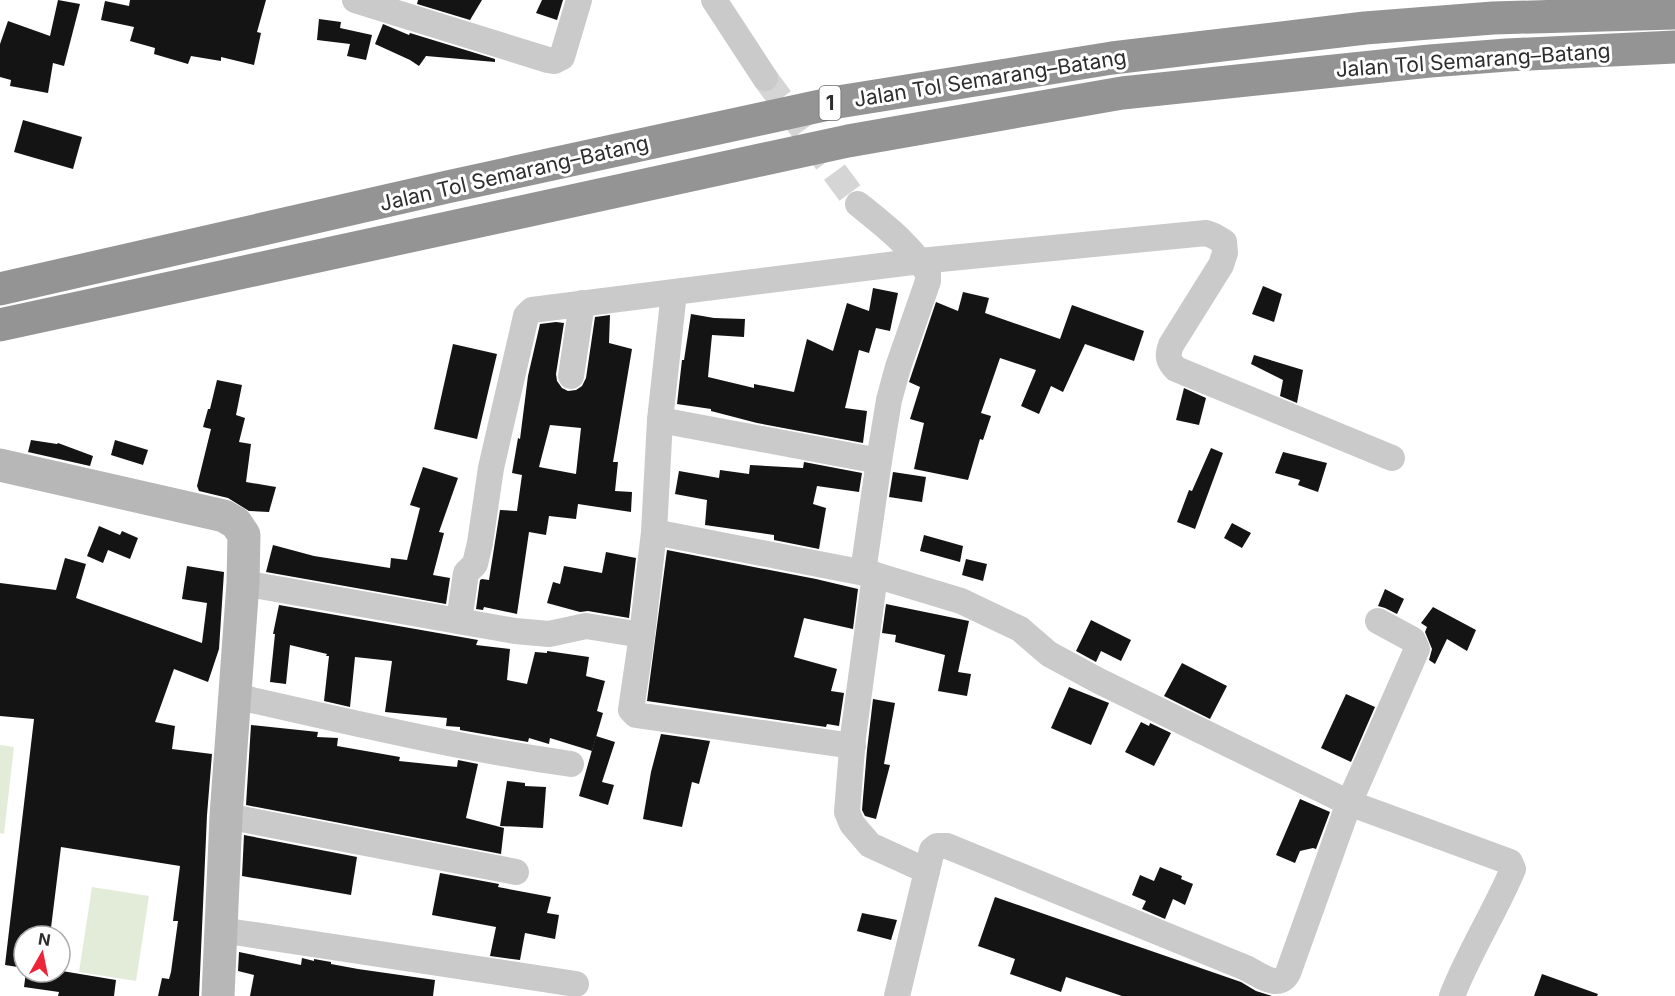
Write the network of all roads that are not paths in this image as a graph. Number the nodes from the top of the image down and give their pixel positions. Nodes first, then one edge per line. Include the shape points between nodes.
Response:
1 (355, 0) edge
2 (579, 0) edge
3 (714, 0) edge
4 (1675, 13) edge
5 (1675, 47) edge
6 (765, 78) tunnel mouth
7 (858, 204) tunnel mouth
8 (920, 261) junction
9 (0, 289) edge
10 (674, 292) junction
11 (582, 303) junction
12 (0, 325) edge
13 (571, 376) dead end
14 (660, 420) junction
15 (1392, 458) dead end
16 (879, 462) junction
17 (0, 465) edge
18 (654, 532) junction
19 (869, 574) junction
20 (243, 583) junction
21 (459, 621) junction
22 (1377, 621) dead end
23 (642, 635) junction
24 (234, 696) junction
25 (852, 746) junction
26 (571, 765) dead end
27 (1349, 803) junction
28 (226, 816) junction
29 (927, 871) junction
30 (516, 872) dead end
31 (221, 930) junction
32 (576, 984) dead end
33 (218, 996) edge
34 (897, 996) edge
35 (1452, 996) edge

1 - 2 street via 554,61 562,57
3 - 6 street
4 - 9 highway, Jalan Tol Semarang–Batang / 1 via 1493,18 1365,28 1112,58 838,102
5 - 12 highway, Jalan Tol Semarang–Batang / 1 via 1430,61 1122,93 848,141
7 - 8 street via 900,238
8 - 10 street
8 - 15 street via 1200,233 1214,236 1224,242 1221,265 1171,345 1169,362 1176,369
8 - 16 street via 928,281 889,400
10 - 11 street
10 - 14 street
11 - 13 street
11 - 21 street via 532,310 526,316 491,468 480,543 475,564 466,573
14 - 16 street
14 - 18 street
16 - 19 street
17 - 20 street via 232,519 244,535
18 - 19 street
18 - 23 street
19 - 25 street
19 - 27 street via 961,602 1020,629 1049,654 1099,681
20 - 21 street
20 - 24 street
21 - 23 street via 534,633 586,626
22 - 27 street via 1413,640 1417,649
23 - 25 street via 633,714
24 - 26 street via 402,734
24 - 28 street
25 - 29 street via 847,812 852,824 870,845
27 - 29 street via 1287,977 1278,982 947,846 932,850
27 - 35 street via 1512,864 1505,888
28 - 30 street
28 - 31 street
29 - 34 street
31 - 32 street
31 - 33 street

